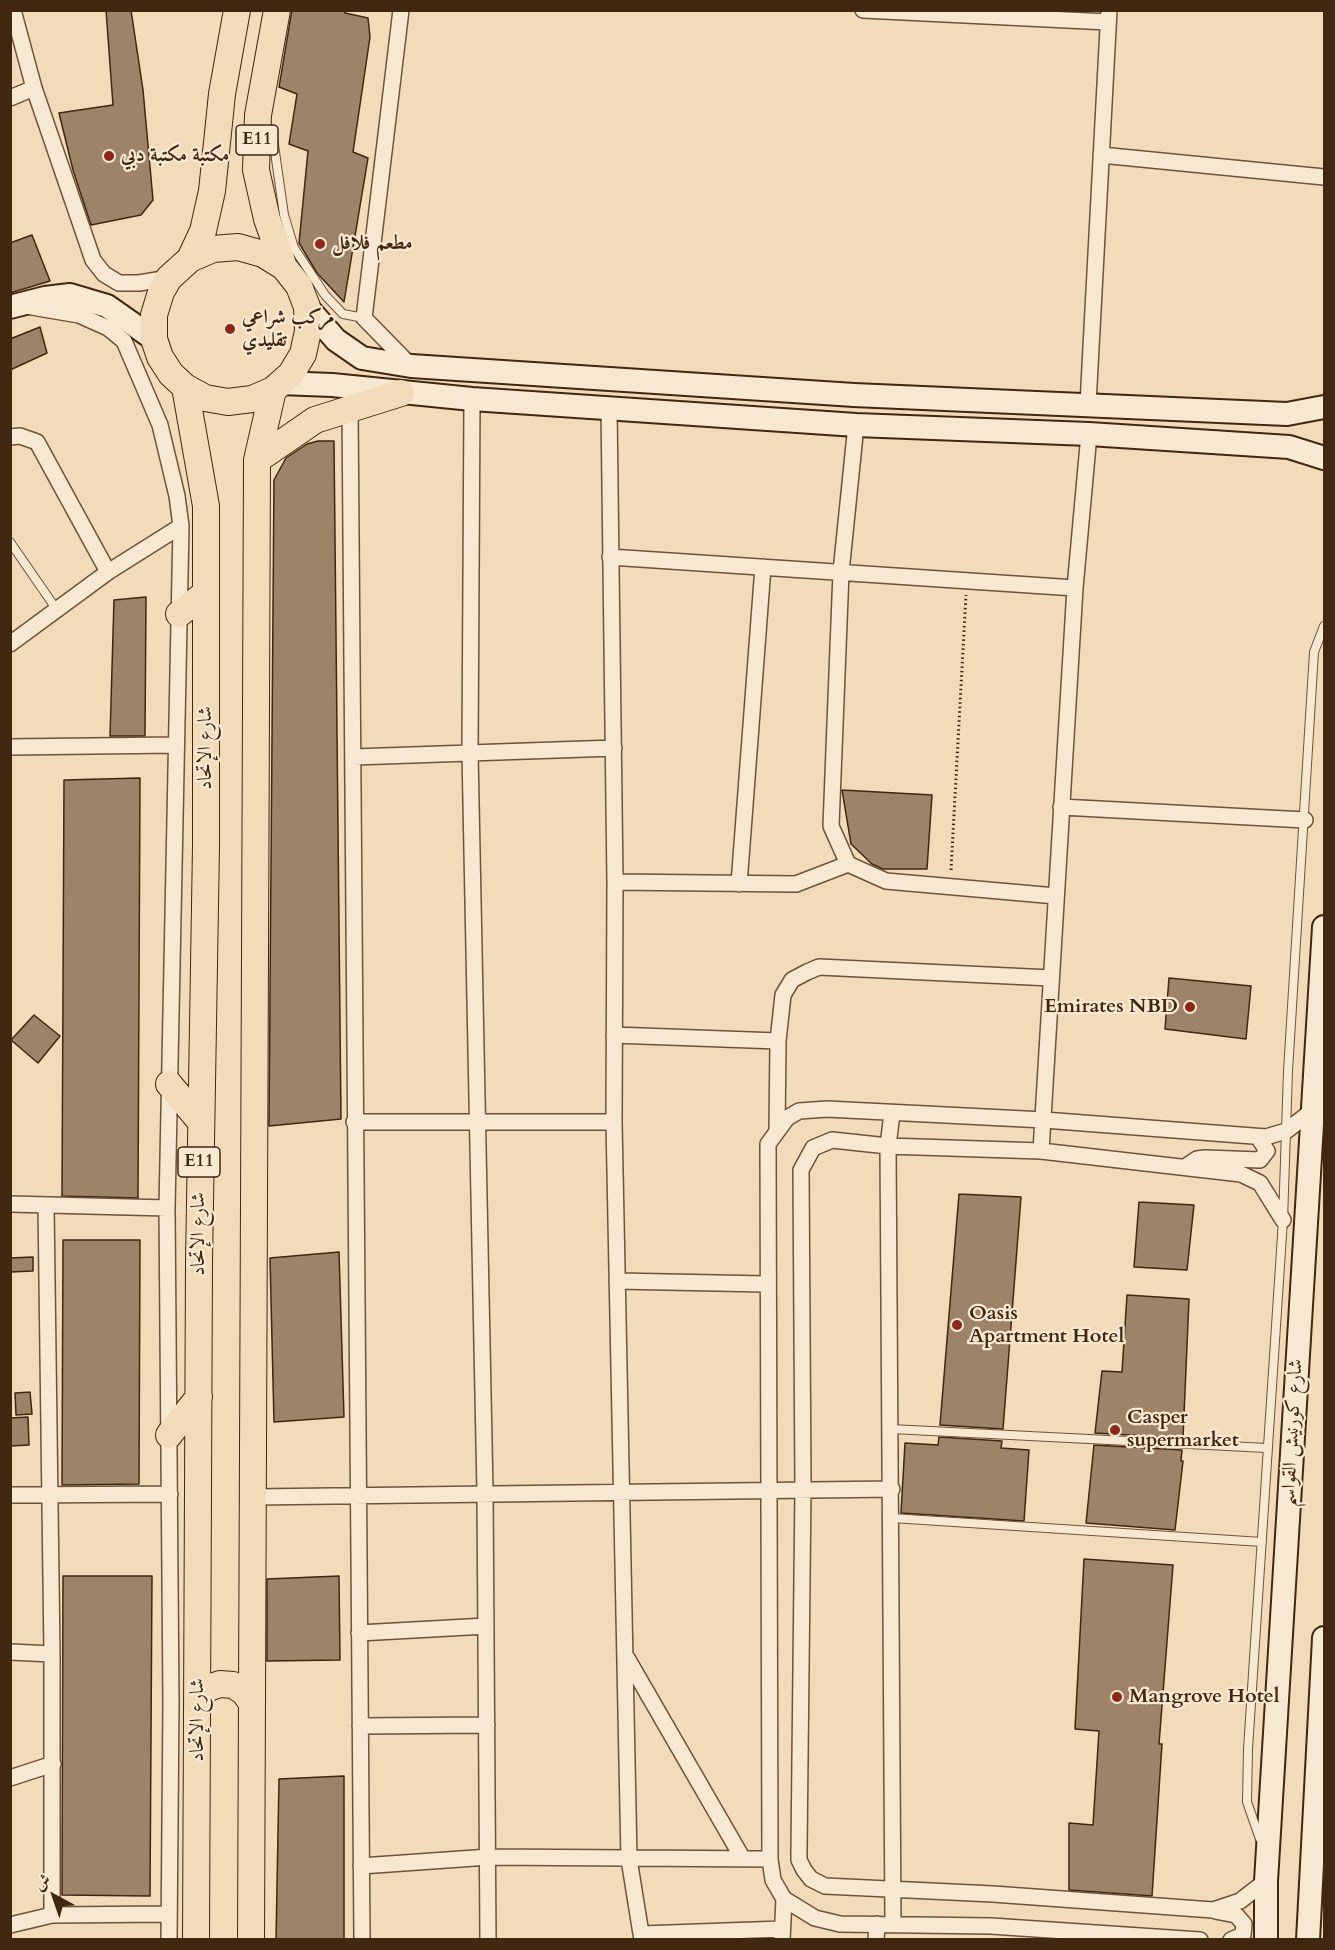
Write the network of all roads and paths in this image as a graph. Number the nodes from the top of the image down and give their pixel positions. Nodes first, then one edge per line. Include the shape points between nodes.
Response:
1 (13, 10) edge
2 (237, 10) edge
3 (277, 10) edge
4 (401, 10) edge
5 (872, 11) edge
6 (985, 13) edge
7 (1109, 16) edge
8 (34, 88) junction
9 (10, 98) edge
10 (258, 115) junction
11 (1101, 155) junction
12 (1324, 177) edge
13 (190, 259) junction
14 (284, 267) junction
15 (169, 278) junction
16 (15, 306) edge
17 (307, 308) junction
18 (364, 318) junction
19 (154, 339) junction
20 (411, 366) junction
21 (277, 386) junction
22 (184, 387) junction
23 (401, 393) junction
24 (472, 399) junction
25 (1088, 404) junction
26 (350, 407) junction
27 (609, 407) junction
28 (1324, 407) edge
29 (856, 425) junction
30 (1089, 434) junction
31 (10, 437) edge
32 (1324, 458) edge
33 (257, 460) junction
34 (181, 526) junction
35 (10, 542) edge
36 (609, 556) junction
37 (763, 567) junction
38 (108, 572) junction
39 (841, 572) junction
40 (967, 581) junction
41 (1075, 588) junction
42 (206, 593) junction
43 (57, 610) junction
44 (178, 614) junction
45 (1324, 626) edge
46 (10, 644) edge
47 (175, 745) junction
48 (10, 747) edge
49 (614, 748) junction
50 (470, 753) junction
51 (354, 757) junction
52 (1061, 807) junction
53 (1305, 820) junction
54 (848, 864) junction
55 (615, 882) junction
56 (739, 884) junction
57 (950, 887) junction
58 (1056, 896) junction
59 (1324, 927) edge
60 (1051, 978) junction
61 (614, 1035) junction
62 (778, 1041) junction
63 (169, 1084) junction
64 (1312, 1111) junction
65 (892, 1113) junction
66 (1044, 1120) junction
67 (200, 1121) junction
68 (477, 1121) junction
69 (354, 1122) junction
70 (614, 1122) junction
71 (777, 1130) junction
72 (1286, 1131) junction
73 (1258, 1137) junction
74 (888, 1146) junction
75 (1041, 1151) junction
76 (1185, 1167) junction
77 (10, 1194) edge
78 (11, 1204) edge
79 (46, 1205) junction
80 (167, 1208) junction
81 (1283, 1220) junction
82 (617, 1281) junction
83 (766, 1284) junction
84 (199, 1396) junction
85 (891, 1429) junction
86 (169, 1435) junction
87 (1267, 1448) junction
88 (802, 1488) junction
89 (892, 1489) junction
90 (770, 1490) junction
91 (485, 1492) junction
92 (622, 1492) junction
93 (50, 1494) junction
94 (170, 1494) junction
95 (10, 1495) edge
96 (358, 1495) junction
97 (254, 1497) junction
98 (892, 1518) junction
99 (1262, 1542) junction
100 (486, 1626) junction
101 (359, 1633) junction
102 (1324, 1638) edge
103 (10, 1652) edge
104 (52, 1654) junction
105 (625, 1655) junction
106 (199, 1697) junction
107 (252, 1703) junction
108 (487, 1725) junction
109 (360, 1726) junction
110 (53, 1764) junction
111 (10, 1778) edge
112 (489, 1857) junction
113 (629, 1859) junction
114 (743, 1859) junction
115 (770, 1859) junction
116 (361, 1866) junction
117 (1267, 1870) junction
118 (893, 1889) junction
119 (784, 1899) junction
120 (1213, 1910) junction
121 (168, 1914) junction
122 (52, 1915) junction
123 (893, 1924) junction
124 (10, 1925) edge
125 (877, 1932) edge
126 (991, 1933) edge
127 (782, 1934) edge
128 (642, 1937) edge
129 (169, 1940) edge
130 (196, 1940) edge
131 (251, 1940) edge
132 (362, 1940) edge
133 (488, 1940) edge
134 (1200, 1940) edge
135 (1231, 1940) edge
136 (1266, 1940) edge
137 (1308, 1940) edge

1 - 8 street
2 - 13 main road, E11 via 222,94 212,191 203,231
3 - 10 main road, E11
4 - 18 street
5 - 6 street
6 - 7 street
7 - 11 street
8 - 9 street
8 - 15 street via 97,267 119,283
10 - 14 main road, E11 via 256,170 267,219
10 - 18 lane via 273,138 284,215 294,248 325,295 343,314
11 - 12 street
11 - 25 street
13 - 14 main road via 213,249 238,247 263,254
13 - 15 main road
14 - 17 main road via 299,286
15 - 19 main road via 154,315
16 - 19 street via 70,295 106,306
16 - 34 street via 79,315 108,328 123,341 160,425
17 - 20 street via 336,340 362,358
17 - 21 main road via 303,354 291,374
18 - 20 street
19 - 22 main road via 165,365
20 - 25 street via 854,394
21 - 22 main road via 252,399 228,402 205,398
21 - 23 street
21 - 33 main road
22 - 42 main road, شارع الإتحاد / E11 via 206,506
23 - 24 street
23 - 26 main road
24 - 27 street
24 - 50 street
25 - 28 street via 1287,414
26 - 33 main road via 315,420
26 - 51 street
27 - 29 street
27 - 36 street
29 - 30 street
29 - 39 street
30 - 32 street via 1289,447
30 - 41 street
31 - 38 street via 37,442
33 - 97 main road
34 - 38 street
34 - 44 street
35 - 43 lane
36 - 37 street
36 - 49 street
37 - 39 street
37 - 56 street
38 - 43 street
39 - 40 street
39 - 54 street via 831,826
40 - 41 street
40 - 57 path
41 - 52 street
42 - 44 main road
42 - 67 main road, شارع الإتحاد / E11
43 - 46 street
44 - 47 street
45 - 53 lane via 1314,652
47 - 48 street
47 - 63 street
49 - 50 street
49 - 55 street
50 - 51 street
50 - 68 street
51 - 69 street
52 - 53 street
52 - 58 street
53 - 72 lane
54 - 56 street via 807,882
54 - 57 street via 886,881
55 - 56 street
55 - 61 street
57 - 58 street
58 - 60 street
59 - 64 street, شارع كورنيش القواسم
60 - 62 street via 819,967 792,980 783,995
60 - 66 street
61 - 62 street
61 - 70 street
62 - 71 street
63 - 67 main road
63 - 80 street
64 - 72 street
64 - 117 street, شارع كورنيش القواسم
65 - 66 street
65 - 71 street via 799,1111
65 - 74 street
66 - 73 street
66 - 75 street
67 - 84 main road, شارع الإتحاد / E11
68 - 69 street
68 - 70 street
68 - 91 street
69 - 96 street
70 - 82 street
71 - 83 street via 768,1144 766,1166
72 - 73 street
72 - 81 lane
73 - 76 street via 1267,1151 1260,1160 1205,1158
74 - 75 street
74 - 85 street
74 - 88 street via 822,1142 813,1148 801,1170
75 - 76 street
76 - 81 street via 1241,1174 1260,1183
77 - 78 street
78 - 79 street
79 - 80 street
79 - 93 street
80 - 86 street
81 - 87 lane
82 - 83 street
82 - 92 street
83 - 90 street
84 - 86 main road
84 - 106 main road, شارع الإتحاد / E11
85 - 87 lane
85 - 89 street
86 - 94 street
87 - 99 lane
88 - 89 street
88 - 90 street
88 - 118 street via 799,1860 811,1879 825,1886
89 - 98 street
90 - 92 street
90 - 115 street
91 - 92 street
91 - 96 street
91 - 100 street
92 - 105 street
93 - 94 street
93 - 95 street
93 - 104 street
94 - 121 street
96 - 97 street
96 - 101 street
97 - 107 main road
98 - 99 lane
98 - 118 street
99 - 117 lane via 1247,1802
100 - 101 street
100 - 108 street
101 - 109 street
102 - 137 street
103 - 104 street
104 - 110 street
105 - 113 street
105 - 114 street
106 - 107 main road via 208,1688 233,1685
106 - 130 main road, شارع الإتحاد / E11
107 - 131 main road
108 - 109 street
108 - 112 street
109 - 116 street
110 - 111 street
110 - 122 street
112 - 113 street
112 - 116 street
112 - 133 street
113 - 114 street
113 - 128 street
114 - 115 street
115 - 119 street via 773,1880
116 - 132 street
117 - 120 street via 1240,1901
117 - 136 street, شارع كورنيش القواسم
118 - 120 street
118 - 123 street
119 - 125 street via 815,1918
119 - 127 street
120 - 135 street via 1236,1915 1244,1924 1243,1935
121 - 122 street
121 - 129 street
122 - 124 street
123 - 125 street
123 - 126 street
126 - 134 street
127 - 128 street

